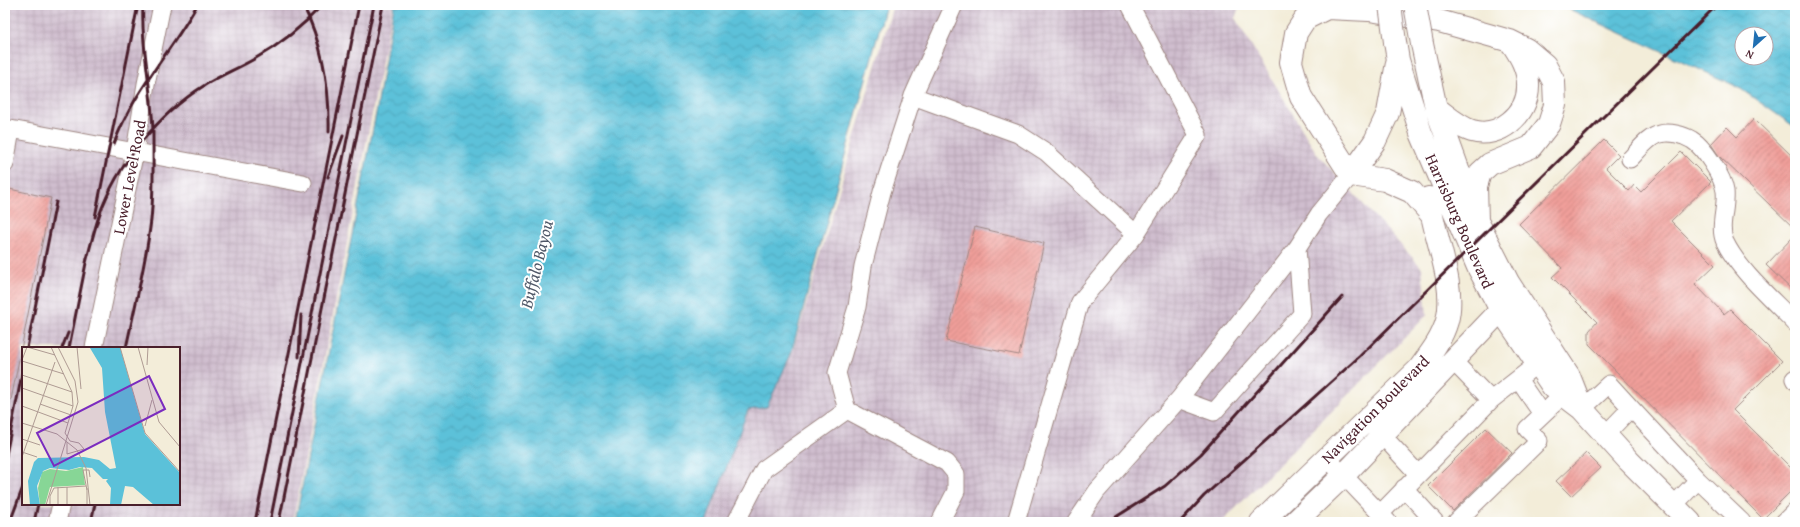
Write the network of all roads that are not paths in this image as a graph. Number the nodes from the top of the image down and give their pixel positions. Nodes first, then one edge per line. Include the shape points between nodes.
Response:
1 (162, 5) edge
2 (954, 5) edge
3 (1130, 5) edge
4 (1390, 5) edge
5 (1415, 5) edge
6 (1510, 41) junction
7 (1397, 51) junction
8 (913, 96) junction
9 (1436, 108) junction
10 (8, 129) edge
11 (1421, 133) junction
12 (135, 152) junction
13 (1630, 159) dead end
14 (5, 164) edge
15 (1351, 175) junction
16 (303, 183) dead end
17 (1430, 213) junction
18 (1478, 221) junction
19 (1136, 234) junction
20 (1297, 248) junction
21 (1508, 282) junction
22 (1501, 310) junction
23 (1795, 323) edge
24 (94, 347) edge
25 (1453, 361) junction
26 (1537, 364) junction
27 (1518, 379) junction
28 (1564, 395) junction
29 (1179, 399) junction
30 (1490, 400) junction
31 (1631, 408) junction
32 (1582, 409) junction
33 (847, 410) junction
34 (1542, 414) junction
35 (1605, 434) junction
36 (1382, 435) junction
37 (1327, 458) junction
38 (1418, 474) junction
39 (1344, 475) junction
40 (1698, 480) junction
41 (1404, 488) junction
42 (61, 505) edge
43 (1674, 506) junction
44 (1795, 511) edge
45 (1384, 518) edge
46 (57, 522) edge
47 (736, 522) edge
48 (940, 522) edge
49 (1016, 522) edge
50 (1076, 522) edge
51 (1261, 522) edge
52 (1295, 522) edge
53 (1435, 522) edge
54 (1456, 522) edge
55 (1690, 522) edge
56 (1742, 522) edge
57 (1784, 522) edge

1 - 12 street, Lower Level Road
2 - 8 street
3 - 19 street via 1198,135
4 - 7 main road, Harrisburg Boulevard, bridge
5 - 9 main road, Harrisburg Boulevard, bridge
6 - 9 main road via 1523,61 1528,86 1524,107 1506,126 1489,133 1472,131
6 - 15 main road via 1439,21 1369,10 1326,8 1305,19 1296,33 1290,62 1308,109
6 - 18 main road via 1526,49 1545,65 1554,82 1555,105 1549,124 1531,147 1490,164 1480,173 1476,186
7 - 11 main road, Harrisburg Boulevard
7 - 15 main road via 1388,113 1375,141
8 - 19 street via 1018,134 1046,152
8 - 33 street via 882,192 863,266 857,307 837,374
9 - 18 main road, Harrisburg Boulevard
10 - 12 street
10 - 14 street
11 - 17 main road, Navigation Boulevard
11 - 22 main road, Harrisburg Boulevard via 1478,267
12 - 16 street
12 - 24 street, Lower Level Road
13 - 23 street via 1659,134 1673,133 1692,140 1713,163 1724,190 1722,226 1725,241 1739,265
15 - 17 main road via 1385,180 1412,192
15 - 20 street via 1319,214
17 - 37 main road, Navigation Boulevard via 1449,295 1447,321 1436,347 1420,369
18 - 21 main road, Harrisburg Boulevard
19 - 49 street via 1080,302
20 - 29 street
20 - 29 street via 1302,314 1214,412
21 - 22 main road, Navigation Boulevard
21 - 32 main road, Harrisburg Boulevard via 1569,376
22 - 25 main road, Navigation Boulevard
22 - 26 main road, Harrisburg Boulevard
25 - 30 street
25 - 36 main road, Navigation Boulevard
26 - 27 street
26 - 28 main road, Harrisburg Boulevard via 1553,387
27 - 30 street
27 - 34 street
28 - 32 main road, Harrisburg Boulevard
28 - 34 street
29 - 50 street via 1097,491
30 - 38 street
31 - 32 street via 1609,384
31 - 35 street
31 - 40 street
32 - 35 main road, Harrisburg Boulevard
33 - 47 street via 764,469
33 - 48 street via 952,468 956,474 956,491
34 - 54 street via 1526,429 1539,441
35 - 43 main road, Harrisburg Boulevard
36 - 38 street
36 - 39 main road, Navigation Boulevard
37 - 39 street
37 - 51 main road, Navigation Boulevard
38 - 41 street
39 - 45 street
39 - 52 main road, Navigation Boulevard
40 - 43 street
40 - 56 street
41 - 45 street
41 - 53 street
42 - 46 street
43 - 55 main road, Harrisburg Boulevard
44 - 57 street

